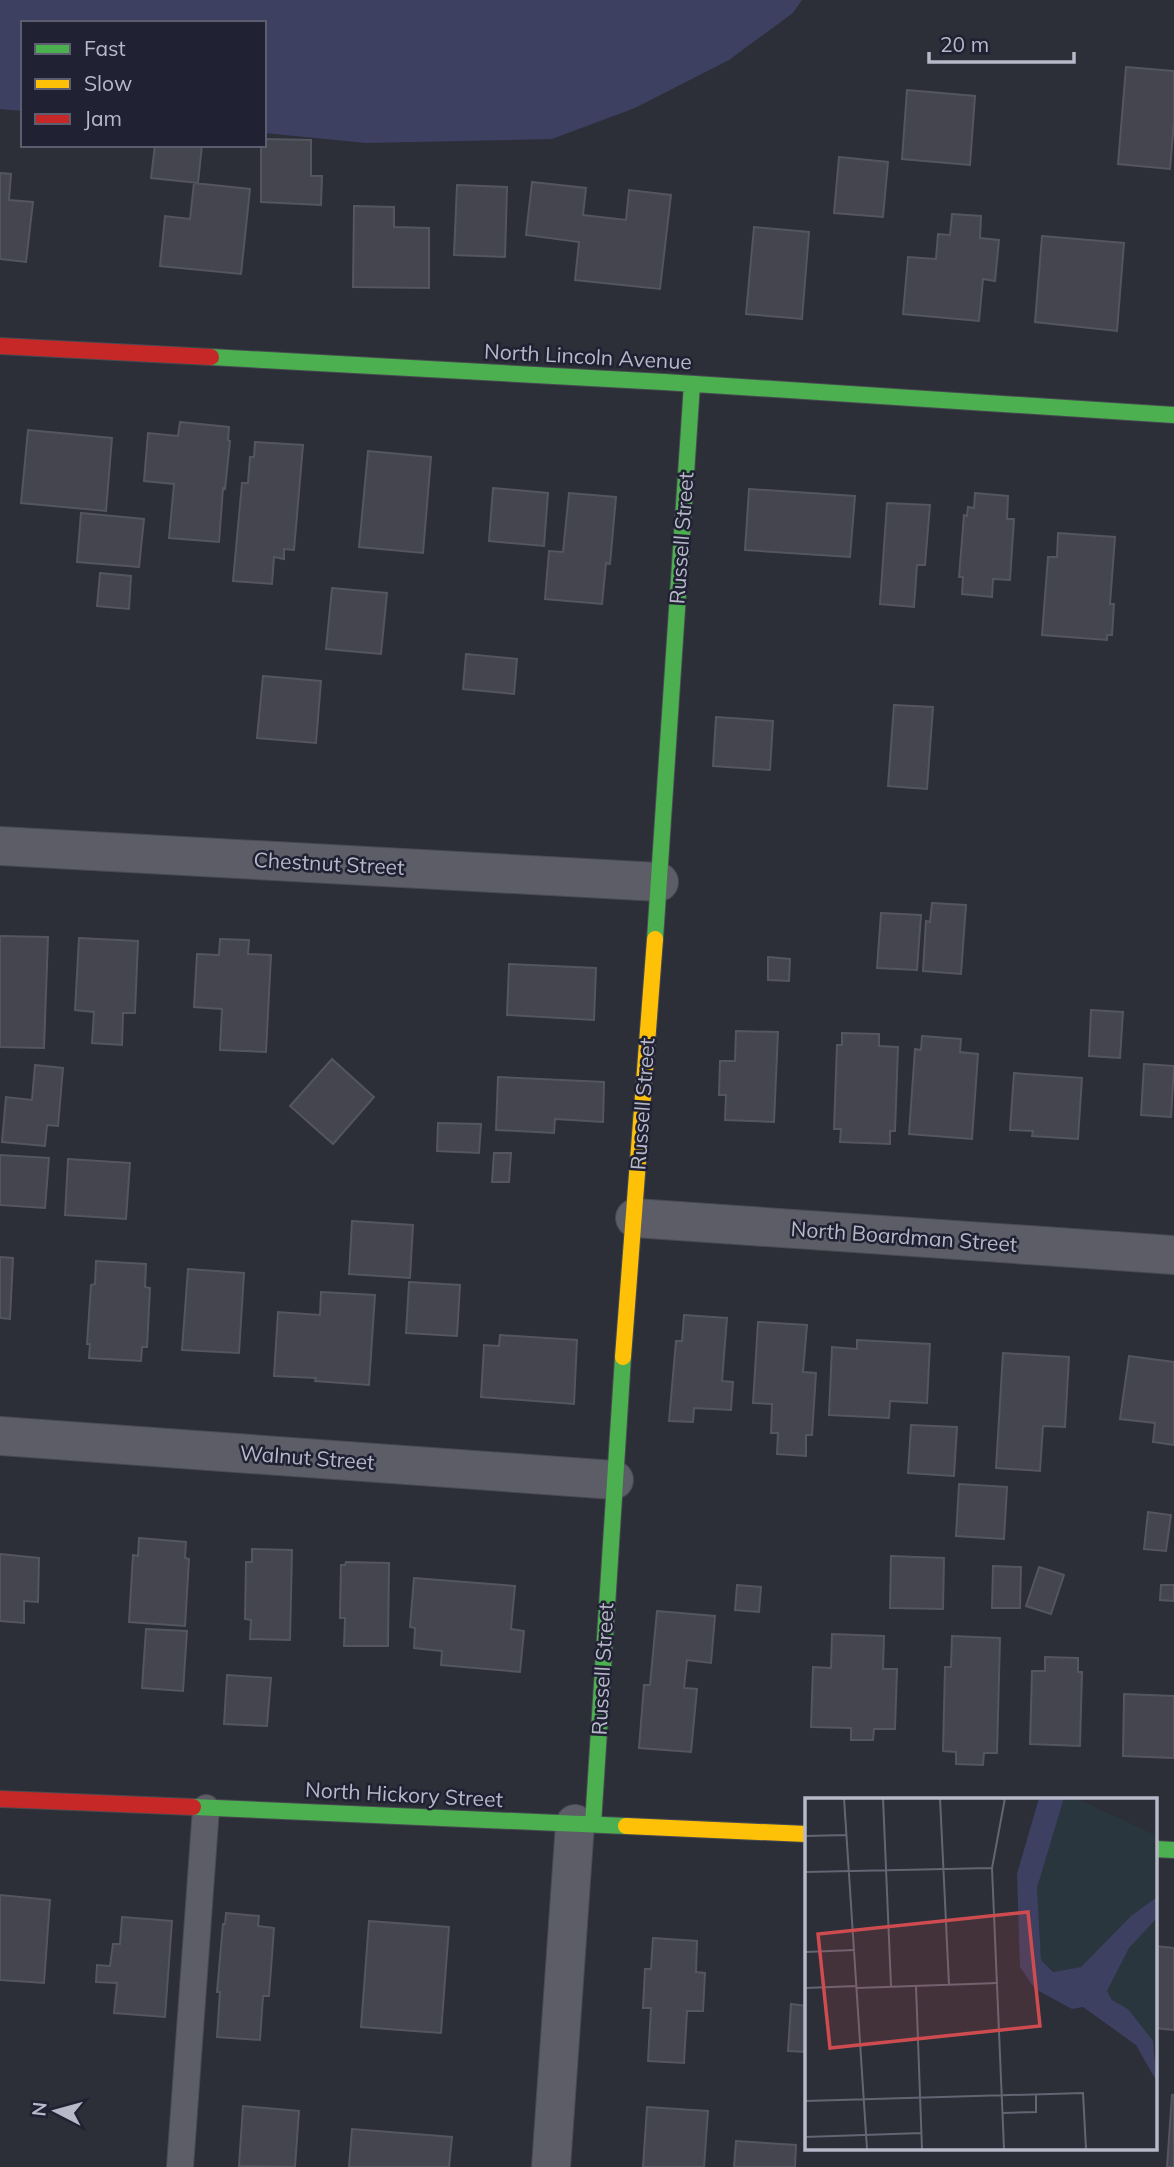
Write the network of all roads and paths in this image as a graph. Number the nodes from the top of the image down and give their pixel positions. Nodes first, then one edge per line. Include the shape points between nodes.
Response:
1 (0, 346) edge
2 (692, 384) junction
3 (1174, 415) edge
4 (0, 846) edge
5 (659, 882) junction
6 (635, 1218) junction
7 (1174, 1255) edge
8 (0, 1436) edge
9 (614, 1480) junction
10 (0, 1799) edge
11 (206, 1808) junction
12 (584, 1824) junction
13 (805, 1834) edge
14 (1156, 1849) edge
15 (1174, 1850) edge
16 (180, 2167) edge
17 (551, 2167) edge

1 - 2 street, North Lincoln Avenue
2 - 3 street, North Lincoln Avenue
2 - 5 street, Russell Street
4 - 5 street, Chestnut Street
5 - 6 street, Russell Street
6 - 7 street, North Boardman Street
6 - 9 street, Russell Street
8 - 9 street, Walnut Street
9 - 12 street, Russell Street
10 - 11 street, North Hickory Street
11 - 12 street, North Hickory Street
11 - 16 lane
12 - 13 street, North Hickory Street
12 - 17 street, Russell Street
14 - 15 street

